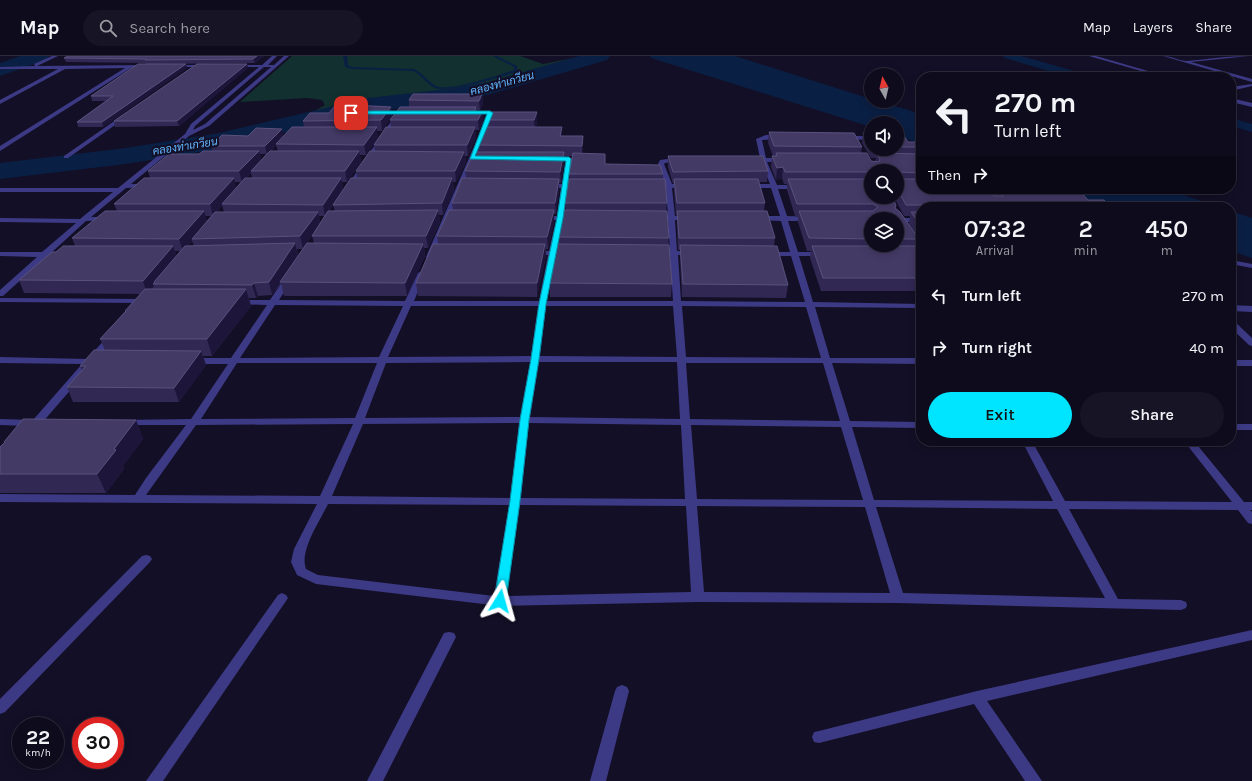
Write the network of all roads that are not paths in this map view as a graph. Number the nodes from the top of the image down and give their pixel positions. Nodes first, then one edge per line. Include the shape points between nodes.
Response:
1 (56, 56) edge
2 (275, 56) edge
3 (287, 56) edge
4 (1091, 56) edge
5 (1164, 56) edge
6 (1247, 56) edge
7 (1227, 58) junction
8 (1184, 62) junction
9 (231, 66) edge
10 (1200, 66) junction
11 (33, 67) junction
12 (64, 67) junction
13 (128, 67) junction
14 (154, 67) edge
15 (169, 67) edge
16 (195, 67) junction
17 (212, 67) edge
18 (262, 67) junction
19 (0, 68) edge
20 (273, 68) junction
21 (226, 69) edge
22 (1149, 72) edge
23 (1221, 72) edge
24 (187, 73) edge
25 (1236, 76) edge
26 (1250, 80) edge
27 (1252, 86) edge
28 (235, 88) junction
29 (249, 88) junction
30 (1236, 88) edge
31 (0, 95) edge
32 (14, 95) junction
33 (1236, 101) edge
34 (0, 102) edge
35 (1252, 105) edge
36 (130, 113) edge
37 (400, 113) edge
38 (490, 113) edge
39 (204, 115) junction
40 (219, 115) junction
41 (187, 135) junction
42 (788, 137) edge
43 (839, 138) edge
44 (864, 139) edge
45 (0, 149) edge
46 (66, 157) dead end
47 (568, 159) dead end
48 (688, 159) edge
49 (748, 160) edge
50 (763, 160) junction
51 (787, 160) edge
52 (157, 186) edge
53 (535, 186) edge
54 (565, 186) junction
55 (589, 186) edge
56 (645, 186) edge
57 (669, 186) junction
58 (691, 186) edge
59 (744, 186) edge
60 (774, 186) junction
61 (804, 187) edge
62 (123, 188) junction
63 (0, 190) edge
64 (342, 200) edge
65 (530, 218) edge
66 (560, 218) junction
67 (584, 218) edge
68 (647, 218) edge
69 (671, 218) junction
70 (694, 218) edge
71 (746, 218) edge
72 (116, 219) edge
73 (784, 219) junction
74 (816, 219) edge
75 (0, 220) edge
76 (84, 220) junction
77 (904, 220) edge
78 (916, 220) edge
79 (522, 252) edge
80 (552, 253) junction
81 (575, 253) edge
82 (651, 253) edge
83 (674, 253) junction
84 (704, 253) edge
85 (0, 254) edge
86 (757, 254) edge
87 (795, 254) junction
88 (834, 254) edge
89 (45, 255) junction
90 (68, 255) edge
91 (1236, 263) edge
92 (1252, 266) edge
93 (294, 271) edge
94 (0, 294) edge
95 (0, 300) edge
96 (225, 302) edge
97 (273, 302) junction
98 (408, 302) junction
99 (542, 304) junction
100 (677, 304) junction
101 (810, 304) junction
102 (916, 306) edge
103 (1236, 308) edge
104 (1252, 309) edge
105 (136, 312) edge
106 (120, 328) edge
107 (1236, 328) edge
108 (1252, 342) edge
109 (383, 359) junction
110 (535, 359) junction
111 (681, 359) junction
112 (0, 360) edge
113 (826, 360) junction
114 (184, 361) edge
115 (232, 361) junction
116 (916, 361) edge
117 (89, 362) junction
118 (105, 362) edge
119 (1236, 363) edge
120 (1252, 363) edge
121 (524, 420) junction
122 (194, 421) junction
123 (359, 421) junction
124 (0, 422) edge
125 (115, 422) edge
126 (686, 422) junction
127 (35, 423) junction
128 (51, 423) edge
129 (916, 425) edge
130 (846, 426) junction
131 (1236, 426) edge
132 (1252, 427) edge
133 (27, 434) edge
134 (1030, 446) edge
135 (1193, 446) edge
136 (0, 498) edge
137 (138, 499) junction
138 (324, 501) junction
139 (515, 501) junction
140 (691, 502) junction
141 (870, 504) junction
142 (1062, 504) junction
143 (1246, 506) edge
144 (1252, 520) edge
145 (146, 559) dead end
146 (698, 596) junction
147 (282, 598) dead end
148 (898, 598) junction
149 (500, 601) junction
150 (1114, 602) junction
151 (1180, 605) dead end
152 (1252, 635) edge
153 (449, 637) dead end
154 (622, 691) dead end
155 (978, 697) junction
156 (0, 708) edge
157 (819, 737) dead end
158 (154, 781) edge
159 (375, 781) edge
160 (598, 781) edge
161 (1034, 781) edge

1 - 11 street
2 - 18 street
3 - 20 street
4 - 22 street
5 - 8 street
6 - 7 street
7 - 8 street
7 - 10 street via 1227,62
8 - 10 street
9 - 18 street
10 - 23 street
11 - 12 street
11 - 19 street
12 - 13 street
12 - 32 street
13 - 14 street
13 - 45 street
15 - 16 street
16 - 17 street
16 - 24 street
18 - 20 street
18 - 21 street
18 - 28 street
20 - 29 street
25 - 26 street
27 - 30 street
28 - 29 street
28 - 39 street
29 - 40 street
31 - 32 street
32 - 34 street
33 - 35 street
36 - 46 street
37 - 64 street
38 - 98 street via 432,252
39 - 40 street
39 - 41 street
40 - 41 street via 207,125
41 - 62 street
42 - 50 street via 760,138
43 - 44 street via 855,141
47 - 54 street
48 - 57 street via 662,161
49 - 50 street
50 - 51 street
50 - 60 street
52 - 62 street
53 - 54 street
54 - 55 street
54 - 66 street
56 - 57 street
57 - 58 street
57 - 69 street
59 - 60 street
60 - 61 street
60 - 73 street
62 - 63 street
62 - 76 street
65 - 66 street
66 - 67 street
66 - 80 street
68 - 69 street
69 - 70 street
69 - 83 street
71 - 73 street
72 - 76 street
73 - 74 street
73 - 87 street
75 - 76 street
76 - 89 street
77 - 78 street
79 - 80 street
80 - 81 street
80 - 99 street
82 - 83 street
83 - 84 street
83 - 100 street
85 - 89 street
86 - 87 street
87 - 88 street
87 - 101 street
89 - 90 street
89 - 94 street
91 - 92 street
93 - 97 street
95 - 105 street via 151,299
96 - 97 street
97 - 98 street
97 - 115 street
98 - 99 street
98 - 109 street
99 - 100 street
99 - 110 street
100 - 101 street
100 - 111 street
101 - 102 street
101 - 113 street
103 - 104 street
106 - 117 street
107 - 108 street
109 - 110 street
109 - 115 street
109 - 123 street
110 - 111 street
110 - 121 street
111 - 113 street
111 - 126 street
112 - 117 street
113 - 116 street
113 - 130 street
114 - 115 street
115 - 122 street
117 - 118 street
117 - 127 street
119 - 120 street
121 - 123 street
121 - 126 street
121 - 139 street
122 - 123 street
122 - 125 street
122 - 137 street
123 - 138 street
124 - 127 street
126 - 130 street
126 - 140 street
127 - 128 street
127 - 133 street
129 - 130 street
130 - 141 street
131 - 132 street
134 - 142 street
135 - 143 street
136 - 137 street
137 - 138 street
138 - 139 street
138 - 149 street via 300,549 297,562 300,572 316,579
139 - 140 street
139 - 149 street
140 - 141 street
140 - 146 street
141 - 142 street
141 - 148 street
142 - 143 street
142 - 150 street
143 - 144 street
145 - 156 street
146 - 148 street
146 - 149 street
147 - 158 street
148 - 150 street
150 - 151 street
152 - 155 street
153 - 159 street
154 - 160 street
155 - 157 street
155 - 161 street

